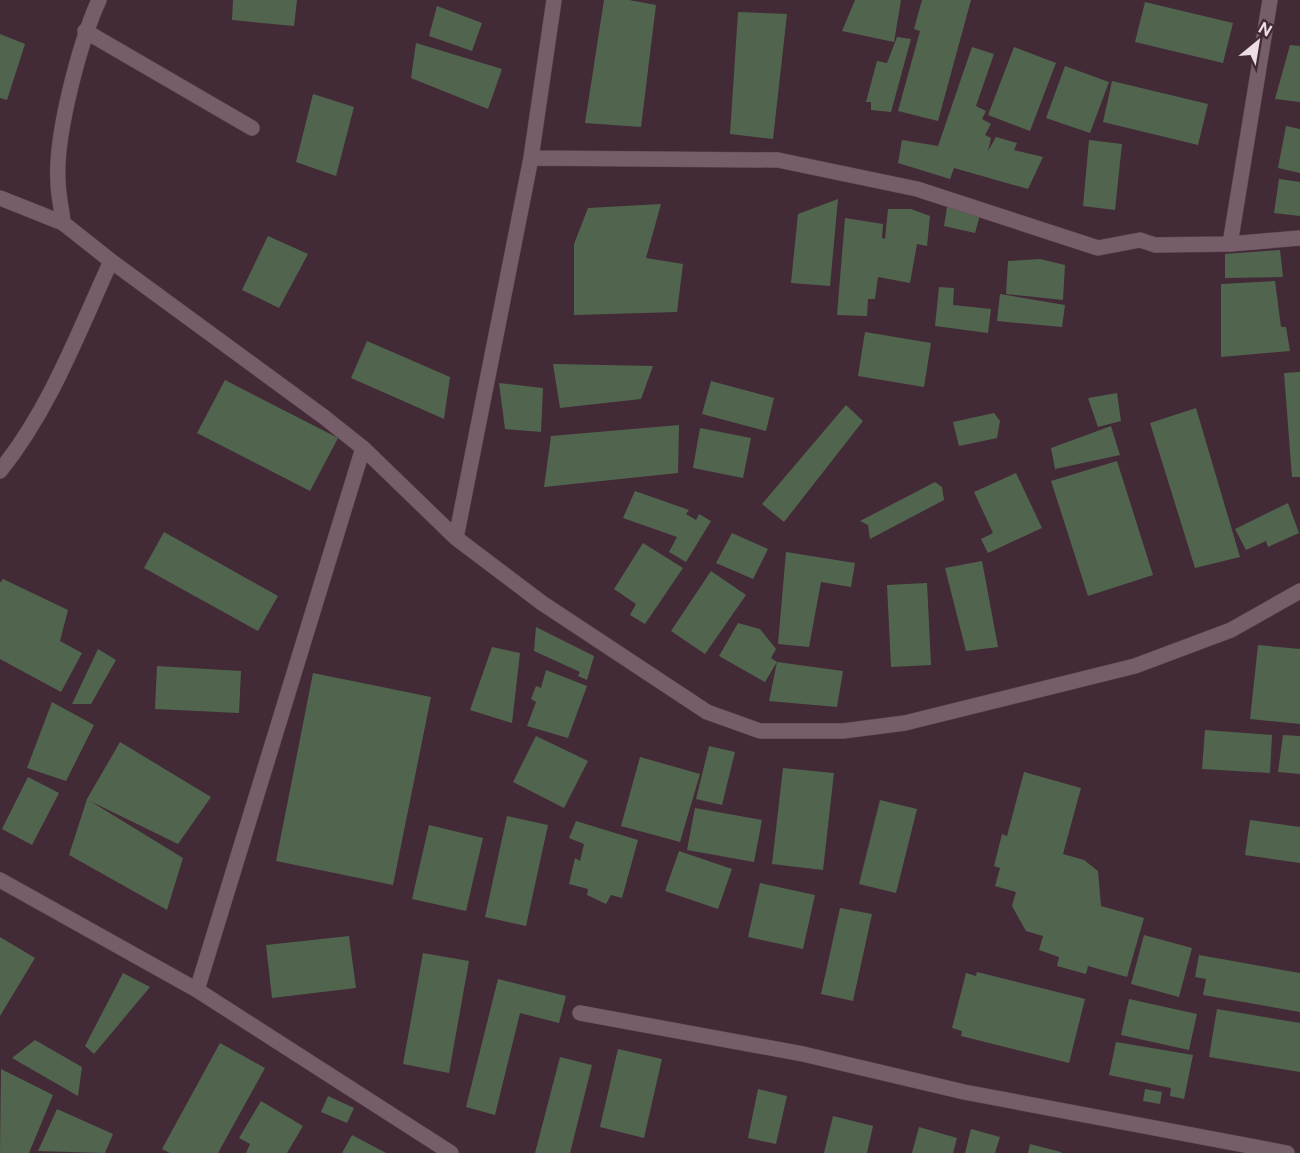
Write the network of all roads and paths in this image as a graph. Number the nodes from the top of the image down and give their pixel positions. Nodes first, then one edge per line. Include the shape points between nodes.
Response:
1 (99, 0) edge
2 (554, 0) edge
3 (1270, 0) edge
4 (85, 31) junction
5 (252, 128) dead end
6 (531, 158) junction
7 (0, 198) edge
8 (63, 223) junction
9 (1300, 238) edge
10 (1230, 244) junction
11 (111, 261) junction
12 (363, 448) junction
13 (0, 471) edge
14 (456, 538) junction
15 (1300, 591) edge
16 (0, 880) edge
17 (197, 990) junction
18 (580, 1013) dead end
19 (445, 1152) edge
20 (1287, 1153) edge

1 - 4 street
2 - 6 street
3 - 10 street
4 - 5 street
4 - 8 street via 62,133 57,180
6 - 10 street via 777,160 917,189 1098,248 1140,240 1155,245
6 - 14 street
7 - 8 street
8 - 11 street
9 - 10 street
11 - 12 street
11 - 13 street via 54,386 21,445
12 - 14 street
12 - 17 street
14 - 15 street via 542,603 707,712 760,731 843,731 905,723 1135,666 1231,630
16 - 17 street
17 - 19 street
18 - 20 street via 803,1054 964,1092

